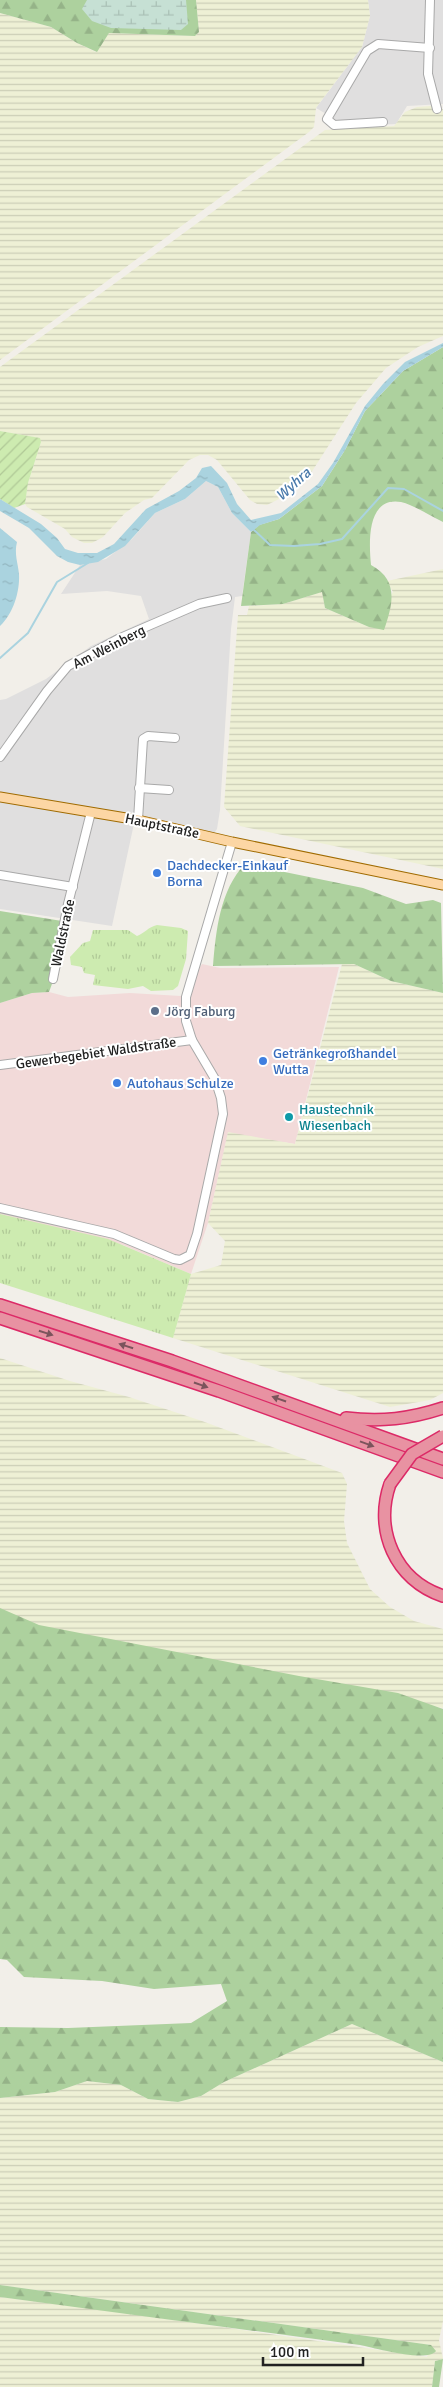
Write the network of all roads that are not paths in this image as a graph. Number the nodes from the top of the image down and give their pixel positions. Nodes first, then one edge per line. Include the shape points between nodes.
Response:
1 (430, 0) edge
2 (430, 48) junction
3 (437, 109) dead end
4 (383, 122) dead end
5 (227, 598) dead end
6 (175, 738) dead end
7 (0, 757) edge
8 (139, 788) junction
9 (169, 790) dead end
10 (0, 797) edge
11 (91, 812) junction
12 (138, 820) junction
13 (232, 842) junction
14 (0, 875) edge
15 (443, 885) edge
16 (73, 888) junction
17 (53, 979) dead end
18 (192, 1040) junction
19 (0, 1065) edge
20 (0, 1208) edge
21 (0, 1306) edge
22 (0, 1318) edge
23 (443, 1408) edge
24 (325, 1415) junction
25 (443, 1436) edge
26 (443, 1459) edge
27 (443, 1472) edge
28 (443, 1596) edge

1 - 2 street
2 - 3 street via 428,74
2 - 4 street via 378,44 367,51 327,119 334,125
5 - 7 street, Am Weinberg via 199,604 118,639 68,666
6 - 8 street via 148,736 143,739
8 - 9 street
8 - 12 street
10 - 11 main road, Hauptstraße
11 - 12 main road, Hauptstraße
11 - 16 street, Waldstraße
12 - 13 main road, Hauptstraße
13 - 15 main road, Hauptstraße
13 - 18 street, Gewerbegebiet Waldstraße via 186,997 186,1021
14 - 16 street, Waldstraße
16 - 17 street, Waldstraße
18 - 19 street, Gewerbegebiet Waldstraße
18 - 20 street, Gewerbegebiet Waldstraße via 215,1079 223,1114 194,1246 186,1259 174,1259 114,1234
24 -> 21 highway via 172,1361
22 -> 27 highway via 219,1391
23 - 24 highway via 420,1416 390,1420 368,1421
24 - 26 highway
25 - 28 highway, bridge via 412,1454 390,1484 384,1520 388,1543 400,1566 416,1584

